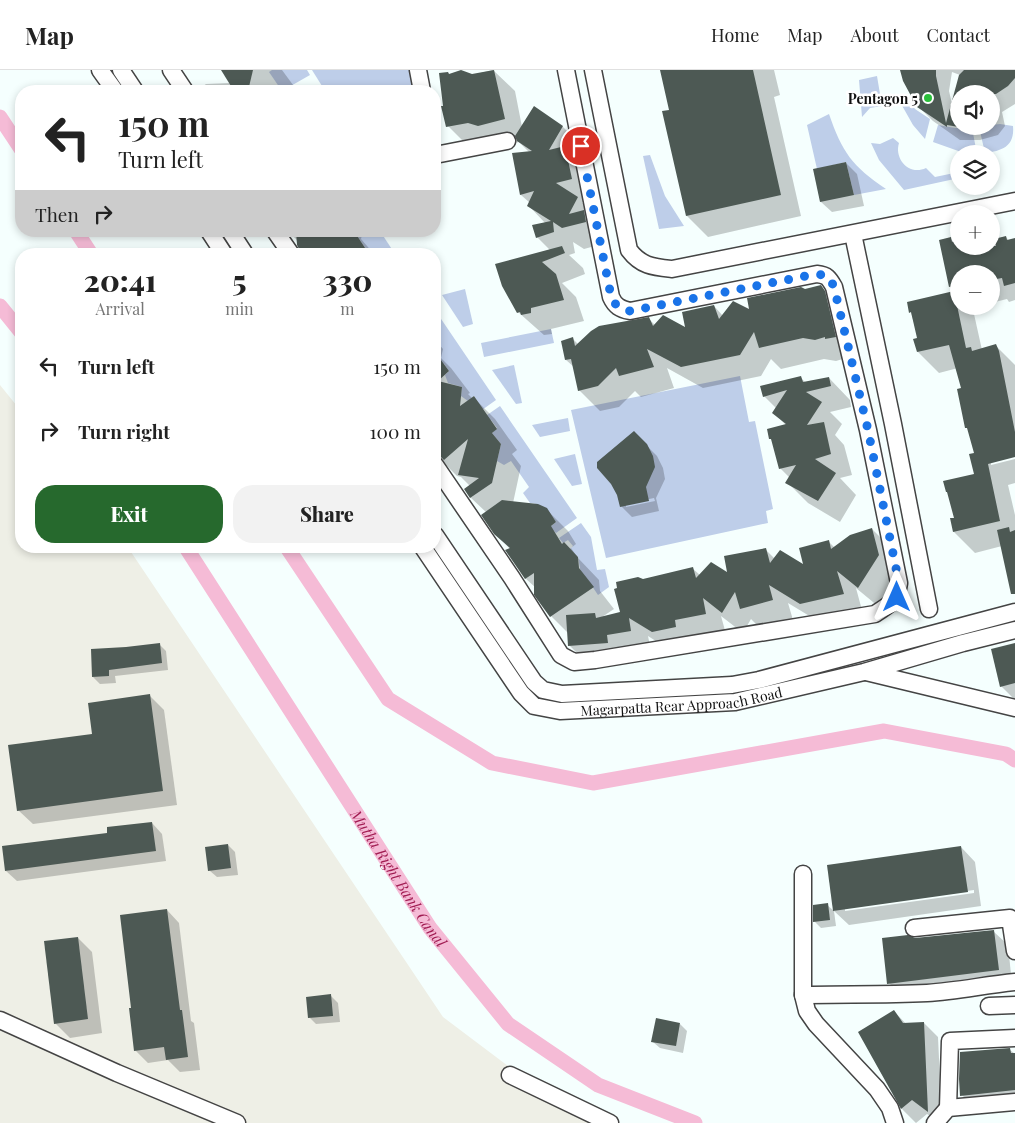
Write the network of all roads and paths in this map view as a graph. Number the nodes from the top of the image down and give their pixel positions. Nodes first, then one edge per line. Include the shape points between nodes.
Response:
1 (100, 70) edge
2 (121, 70) edge
3 (171, 70) edge
4 (418, 70) edge
5 (566, 70) edge
6 (593, 70) edge
7 (111, 85) edge
8 (131, 85) edge
9 (181, 85) edge
10 (421, 85) edge
11 (507, 141) dead end
12 (441, 158) edge
13 (1015, 201) edge
14 (853, 234) junction
15 (213, 237) edge
16 (234, 237) edge
17 (279, 237) edge
18 (220, 248) edge
19 (241, 248) edge
20 (287, 248) edge
21 (893, 424) junction
22 (868, 430) junction
23 (441, 474) edge
24 (441, 544) edge
25 (427, 553) edge
26 (929, 609) dead end
27 (1015, 612) edge
28 (1015, 630) edge
29 (840, 658) junction
30 (864, 672) junction
31 (1015, 708) edge
32 (803, 874) dead end
33 (914, 928) dead end
34 (1015, 951) edge
35 (1015, 982) edge
36 (803, 995) junction
37 (1015, 1005) edge
38 (989, 1006) dead end
39 (0, 1020) edge
40 (1015, 1038) edge
41 (510, 1075) dead end
42 (1015, 1102) edge
43 (948, 1108) junction
44 (237, 1123) edge
45 (610, 1123) edge
46 (895, 1123) edge
47 (935, 1123) edge

1 - 7 street
2 - 8 street
3 - 9 street
4 - 10 street
5 - 22 street via 615,304 630,311 816,274 825,275 834,287
6 - 14 street via 629,250 636,259 653,267 672,269
11 - 12 street
13 - 14 street
14 - 21 street
15 - 18 street
16 - 19 street
17 - 20 street
21 - 22 street
21 - 26 street
22 - 23 street via 899,583 897,597 890,604 875,614 595,660 574,662 561,655
24 - 29 street, Magarpatta Rear Approach Road via 534,682 543,690 562,694 732,685
25 - 30 street, Magarpatta Rear Approach Road via 521,692 534,706 560,711 734,702
27 - 29 street, Magarpatta Rear Approach Road
28 - 30 street, Magarpatta Rear Approach Road
29 - 30 street
30 - 31 street
32 - 36 street
33 - 34 street via 1010,918
35 - 36 street via 928,992
36 - 46 street via 816,1024 877,1088
37 - 38 street
39 - 44 street via 117,1074
40 - 43 street via 950,1041
41 - 45 street
42 - 43 street
43 - 47 street

